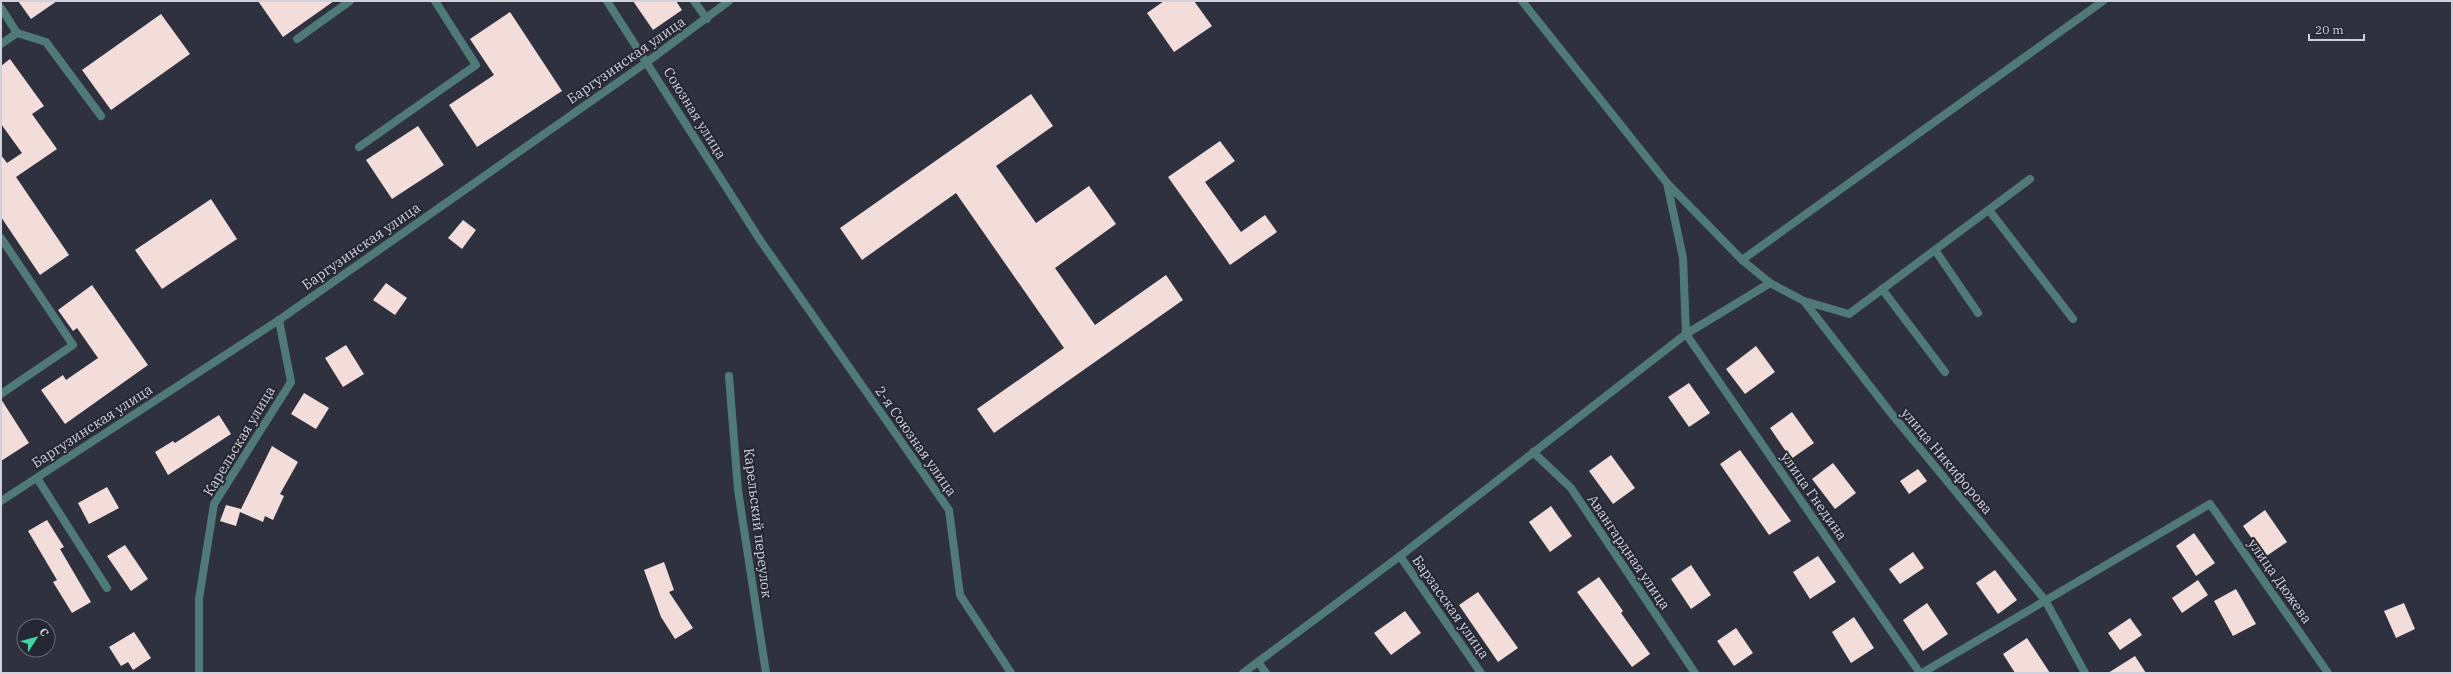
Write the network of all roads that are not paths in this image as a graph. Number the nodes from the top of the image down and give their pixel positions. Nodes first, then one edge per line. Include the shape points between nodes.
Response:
1 (350, 1) edge
2 (435, 1) edge
3 (607, 1) edge
4 (694, 1) edge
5 (729, 1) edge
6 (1522, 1) edge
7 (2104, 1) edge
8 (1, 8) edge
9 (706, 19) junction
10 (17, 33) junction
11 (297, 39) dead end
12 (1, 44) edge
13 (647, 62) junction
14 (101, 116) dead end
15 (359, 147) dead end
16 (2030, 180) dead end
17 (1666, 182) junction
18 (1989, 210) junction
19 (1, 238) edge
20 (760, 240) joint
21 (1936, 250) junction
22 (1742, 260) junction
23 (1770, 283) junction
24 (1882, 289) junction
25 (1804, 301) junction
26 (1978, 313) dead end
27 (2073, 319) dead end
28 (279, 320) junction
29 (1686, 334) junction
30 (1945, 372) dead end
31 (729, 376) dead end
32 (1, 394) edge
33 (1533, 452) junction
34 (37, 478) junction
35 (1, 501) edge
36 (1400, 556) junction
37 (107, 588) dead end
38 (2045, 600) junction
39 (1258, 662) junction
40 (199, 673) edge
41 (766, 673) edge
42 (1011, 673) edge
43 (1243, 673) edge
44 (1266, 673) edge
45 (1481, 673) edge
46 (1695, 673) edge
47 (1921, 673) edge
48 (2085, 673) edge
49 (2328, 673) edge

1 - 11 street
2 - 15 street via 476,64
3 - 13 street, Союзная улица
4 - 9 street
5 - 9 street, Баргузинская улица
6 - 17 street, улица Никифорова
7 - 22 street
8 - 10 street
9 - 13 street, Баргузинская улица
10 - 12 street
10 - 14 street via 46,42
13 - 20 street, Союзная улица
13 - 28 street, Баргузинская улица
16 - 18 street
17 - 22 street, улица Никифорова
17 - 29 street via 1683,258
18 - 21 street
18 - 27 street
19 - 32 street via 73,345
20 - 42 street, 2-я Союзная улица via 949,510 960,594
21 - 24 street
21 - 26 street
22 - 23 street, улица Никифорова
23 - 25 street, улица Никифорова
23 - 29 street
24 - 25 street via 1849,314
24 - 30 street
25 - 38 street, улица Никифорова via 1890,412
28 - 34 street, Баргузинская улица
28 - 40 street, Карельская улица via 290,382 214,504 199,599
29 - 33 street
29 - 47 street, улица Гнедина
31 - 41 street, Карельский переулок via 738,490
33 - 36 street
33 - 46 street, Авангардная улица via 1571,488
34 - 35 street, Баргузинская улица
34 - 37 street
36 - 39 street
36 - 45 street, Барзасская улица
38 - 47 street
38 - 48 street, улица Никифорова
38 - 49 street, улица Дюжева via 2210,504
39 - 43 street
39 - 44 street

